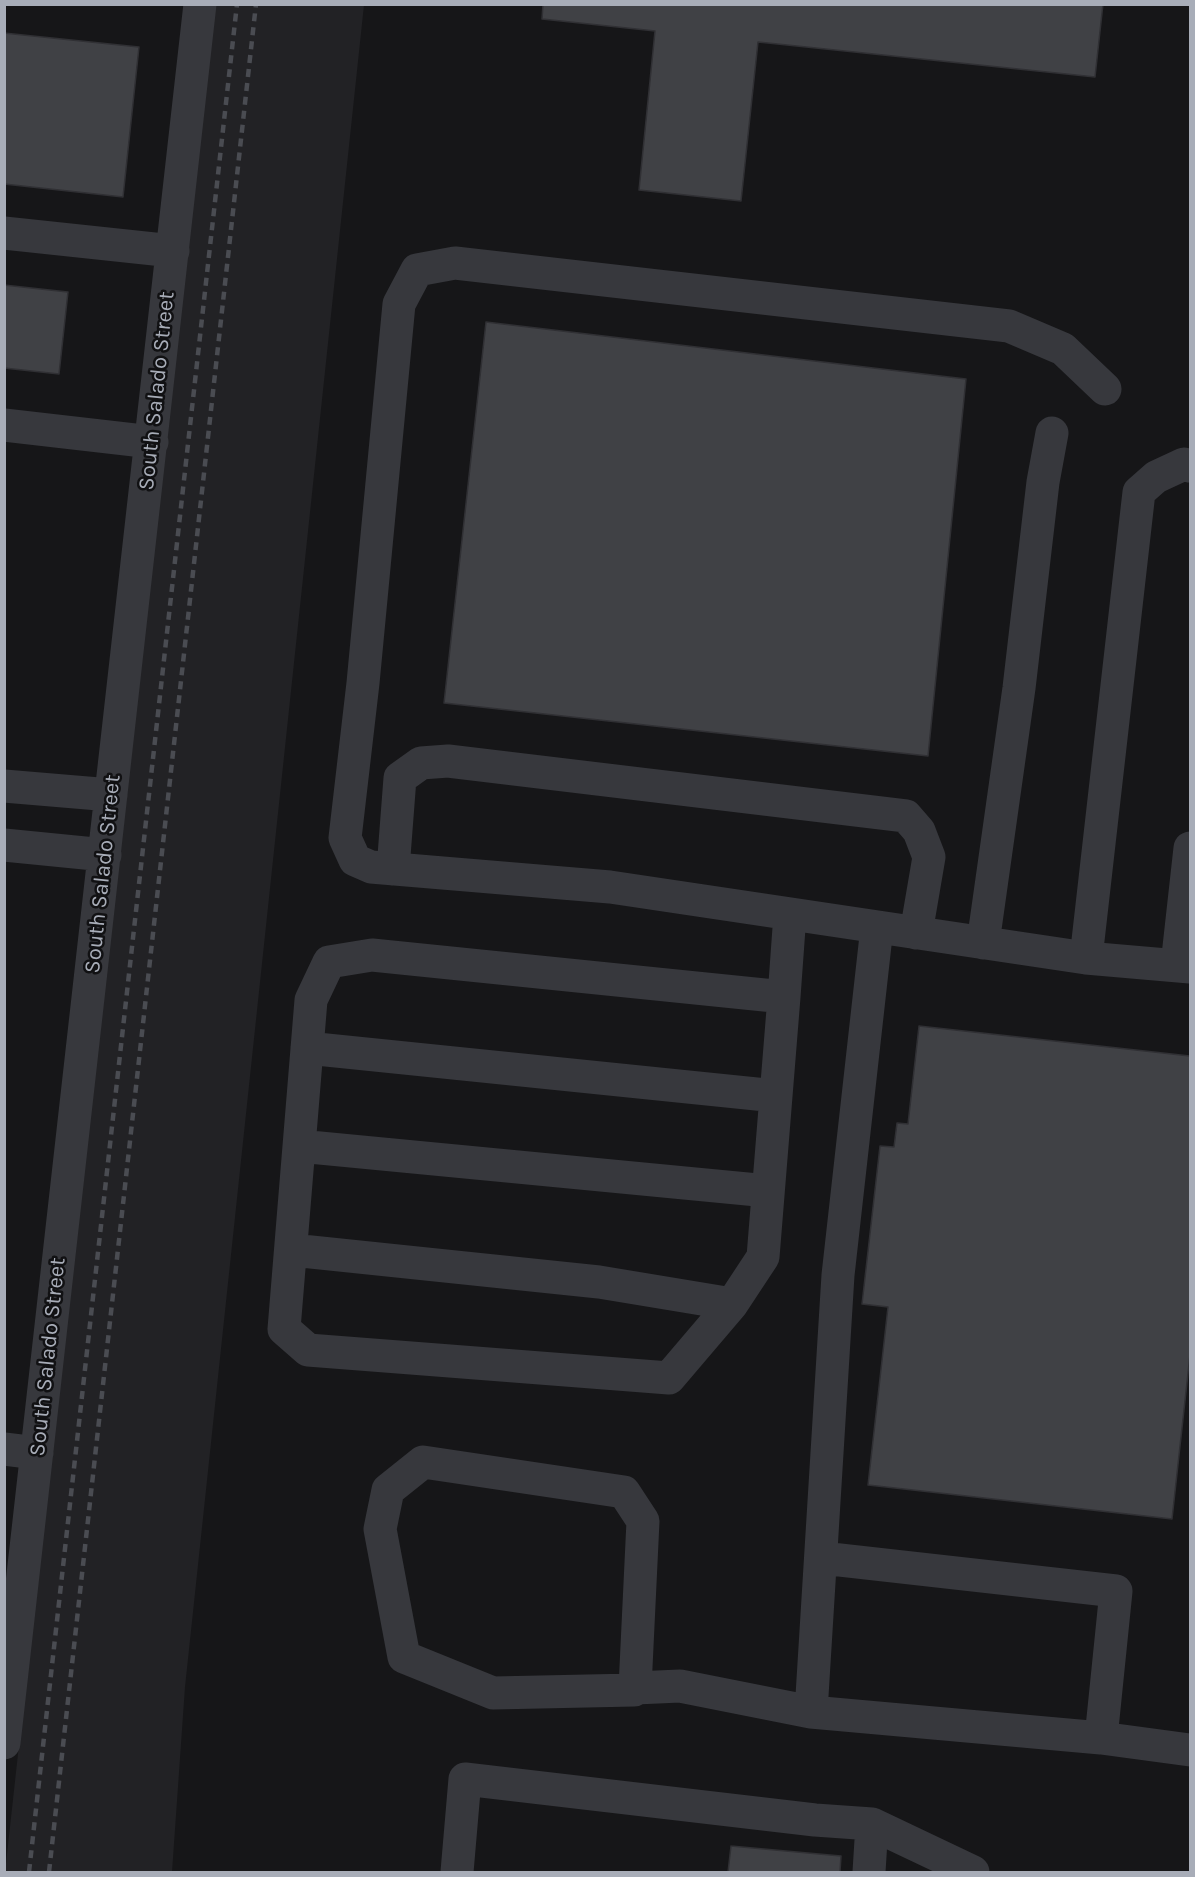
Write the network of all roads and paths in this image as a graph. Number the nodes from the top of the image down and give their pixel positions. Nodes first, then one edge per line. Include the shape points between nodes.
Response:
1 (200, 4) edge
2 (4, 233) edge
3 (173, 251) junction
4 (1106, 389) dead end
5 (4, 425) edge
6 (1053, 433) dead end
7 (152, 442) junction
8 (1191, 466) edge
9 (4, 786) edge
10 (111, 795) junction
11 (4, 845) edge
12 (1191, 848) edge
13 (105, 855) junction
14 (393, 869) junction
15 (790, 914) junction
16 (878, 927) junction
17 (916, 933) junction
18 (983, 943) junction
19 (1086, 958) junction
20 (1184, 966) edge
21 (784, 997) junction
22 (307, 1048) junction
23 (776, 1096) junction
24 (299, 1146) junction
25 (768, 1191) junction
26 (292, 1250) junction
27 (732, 1304) junction
28 (4, 1449) edge
29 (37, 1453) junction
30 (822, 1558) junction
31 (635, 1688) junction
32 (811, 1712) junction
33 (1101, 1738) junction
34 (4, 1743) edge
35 (1191, 1750) edge
36 (872, 1824) junction
37 (457, 1872) edge
38 (869, 1872) edge
39 (973, 1872) edge

1 - 3 street, South Salado Street
2 - 3 street
3 - 7 street, South Salado Street
4 - 14 street via 1063,349 1009,326 456,263 417,270 399,304 345,838 355,860 371,867
5 - 7 street
6 - 18 street via 1043,482
7 - 10 street, South Salado Street
8 - 19 street via 1184,464 1156,477 1138,492
9 - 10 street
10 - 13 street, South Salado Street
11 - 13 street
12 - 20 street
13 - 29 street, South Salado Street
14 - 15 street via 610,887
14 - 17 street via 400,778 422,763 448,761 894,814 906,816 919,831 930,857
15 - 16 street
15 - 21 street
16 - 17 street
16 - 30 street via 838,1275
17 - 18 street
18 - 19 street
19 - 20 street
21 - 22 street via 372,955 329,962 311,1000
21 - 23 street
22 - 23 street
22 - 24 street
23 - 25 street
24 - 25 street
24 - 26 street
25 - 27 street via 763,1257
26 - 27 street via 599,1282
26 - 27 street via 284,1329 308,1350 669,1378
28 - 29 street
29 - 34 street, South Salado Street
30 - 32 street
30 - 33 street via 1116,1591
31 - 31 street via 493,1693 404,1657 380,1529 388,1490 423,1462 624,1492 643,1521
31 - 32 street via 680,1686
32 - 33 street
33 - 35 street
36 - 37 street via 465,1779
36 - 38 street
36 - 39 street

